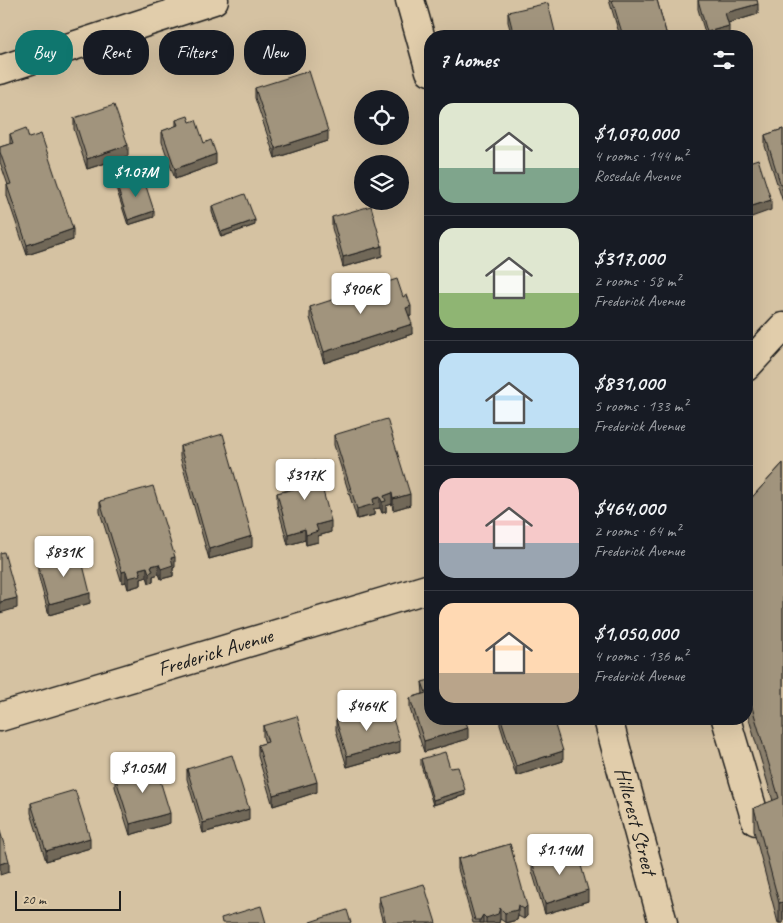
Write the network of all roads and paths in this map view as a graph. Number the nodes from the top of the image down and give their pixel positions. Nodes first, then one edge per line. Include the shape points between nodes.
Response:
1 (214, 0) edge
2 (410, 0) edge
3 (424, 50) edge
4 (0, 70) edge
5 (783, 327) edge
6 (753, 359) edge
7 (424, 590) edge
8 (0, 717) edge
9 (610, 725) edge
10 (728, 725) edge
11 (756, 821) edge
12 (663, 923) edge

1 - 4 street
2 - 3 street
5 - 6 street
7 - 8 street, Frederick Avenue
9 - 12 street, Hillcrest Street
10 - 11 street

